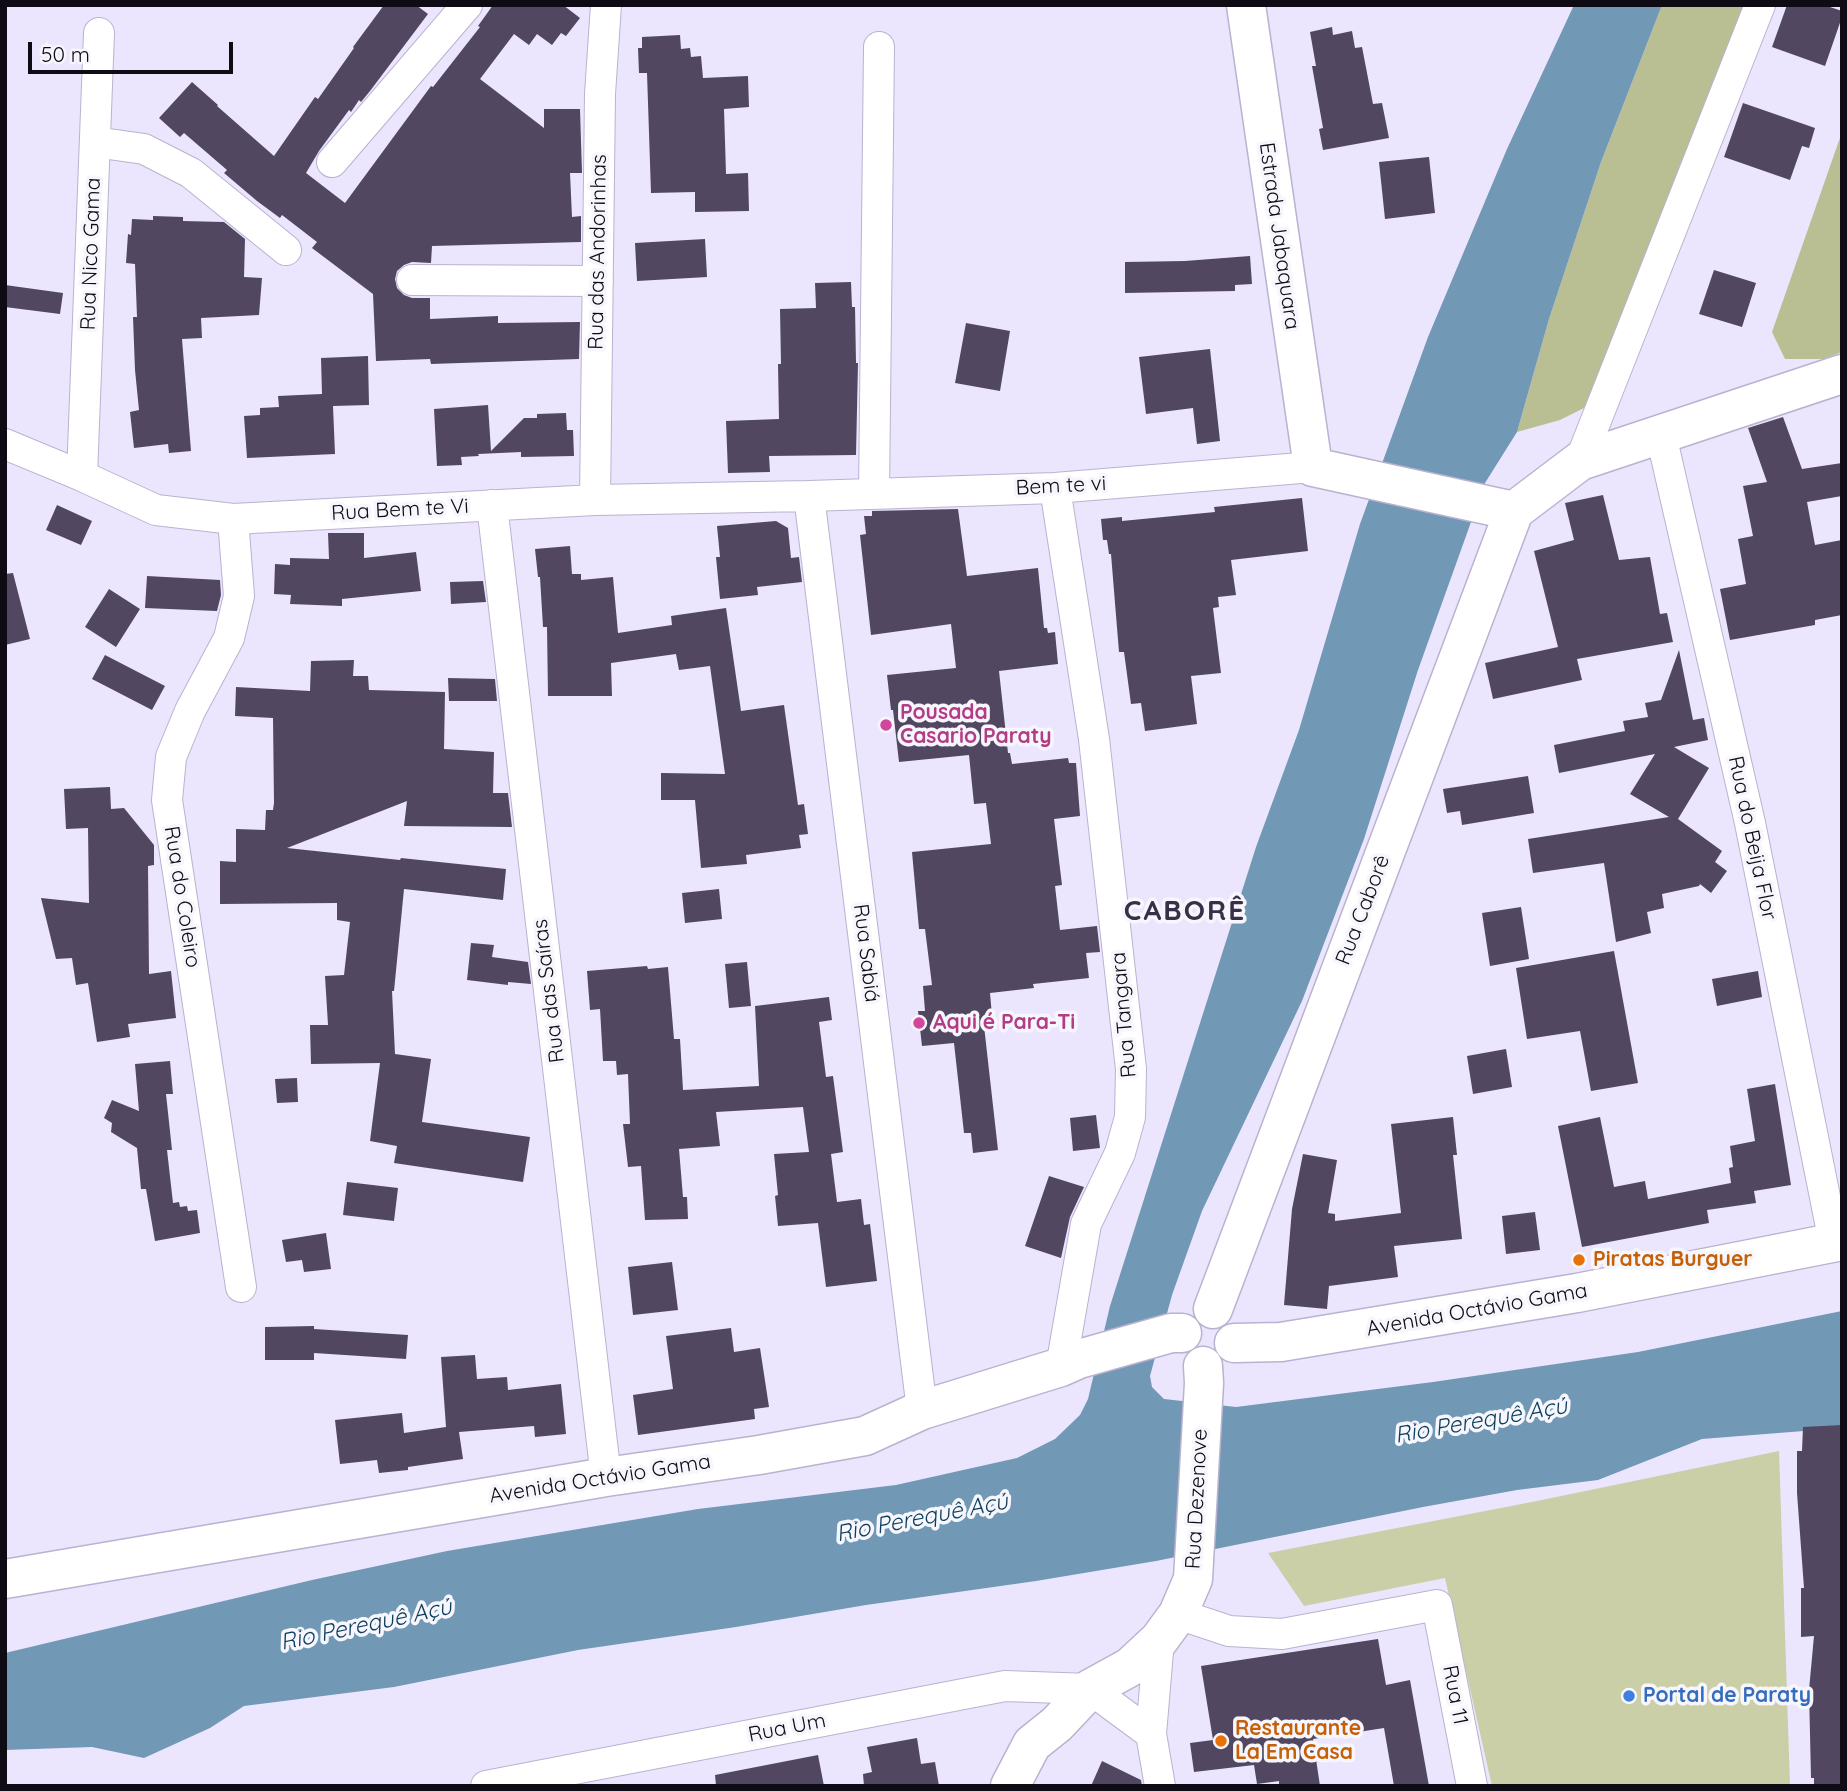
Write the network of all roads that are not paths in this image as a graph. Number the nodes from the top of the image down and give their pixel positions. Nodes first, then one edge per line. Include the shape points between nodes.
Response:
1 (467, 5) edge
2 (606, 5) edge
3 (1245, 5) edge
4 (1760, 5) edge
5 (99, 33) dead end
6 (879, 47) dead end
7 (95, 142) junction
8 (332, 162) dead end
9 (286, 250) dead end
10 (412, 280) dead end
11 (598, 281) junction
12 (1842, 374) edge
13 (1661, 435) junction
14 (5, 444) edge
15 (1580, 461) junction
16 (1313, 467) junction
17 (82, 476) junction
18 (1055, 488) junction
19 (874, 494) junction
20 (809, 496) junction
21 (595, 500) junction
22 (492, 505) junction
23 (1514, 512) junction
24 (233, 519) junction
25 (1838, 1242) edge
26 (241, 1287) dead end
27 (1213, 1309) junction
28 (1177, 1333) junction
29 (1234, 1343) junction
30 (1070, 1363) junction
31 (1203, 1375) junction
32 (922, 1410) junction
33 (606, 1477) junction
34 (5, 1579) edge
35 (1168, 1627) junction
36 (1090, 1689) junction
37 (1057, 1724) junction
38 (1151, 1734) junction
39 (486, 1786) edge
40 (1010, 1786) edge
41 (1040, 1786) edge
42 (1160, 1786) edge
43 (1472, 1786) edge

1 - 8 street
2 - 11 street, Rua das Andorinhas
3 - 16 street, Estrada Jabaquara
4 - 15 street
5 - 7 street, Rua Nico Gama
6 - 19 street
7 - 9 street via 144,149 191,173
7 - 17 street, Rua Nico Gama
10 - 11 street
11 - 21 street, Rua das Andorinhas
12 - 13 street
13 - 15 street
13 - 25 street, Rua do Beija Flor via 1750,823
14 - 17 street, Rua Bem te Vi
15 - 23 street
16 - 18 street, Bem te vi
16 - 23 street
17 - 24 street, Rua Bem te Vi via 156,510
18 - 19 street, Bem te vi
18 - 30 street, Rua Tangara via 1094,739 1131,1069 1130,1117 1120,1153 1086,1224
19 - 20 street, Bem te vi
20 - 21 street, Rua Bem te Vi
20 - 32 street, Rua Sabiá
21 - 22 street, Rua Bem te Vi
22 - 24 street, Rua Bem te Vi
22 - 33 street, Rua das Saíras
23 - 27 street, Rua Caborê
24 - 26 street, Rua do Coleiro via 239,596 229,638 190,710 171,757 167,800
25 - 29 street, Avenida Octávio Gama via 1577,1293 1281,1342
27 - 28 street via 1191,1317
27 - 29 street via 1227,1317
28 - 30 street, Avenida Octávio Gama
28 - 31 street via 1188,1359
29 - 31 street via 1227,1357
30 - 32 street, Avenida Octávio Gama
31 - 35 street, Rua Dezenove via 1193,1579
32 - 33 street, Avenida Octávio Gama via 865,1436
33 - 34 street, Avenida Octávio Gama
35 - 36 street, Rua Dezenove via 1130,1667
35 - 38 street
35 - 43 street, Rua 11 via 1282,1634 1437,1605
36 - 37 street, Rua Dezenove
36 - 38 street
36 - 39 street, Rua Um via 1005,1686
37 - 40 street, Rua Dezenove via 1032,1744
37 - 41 street via 1053,1760
38 - 42 street

